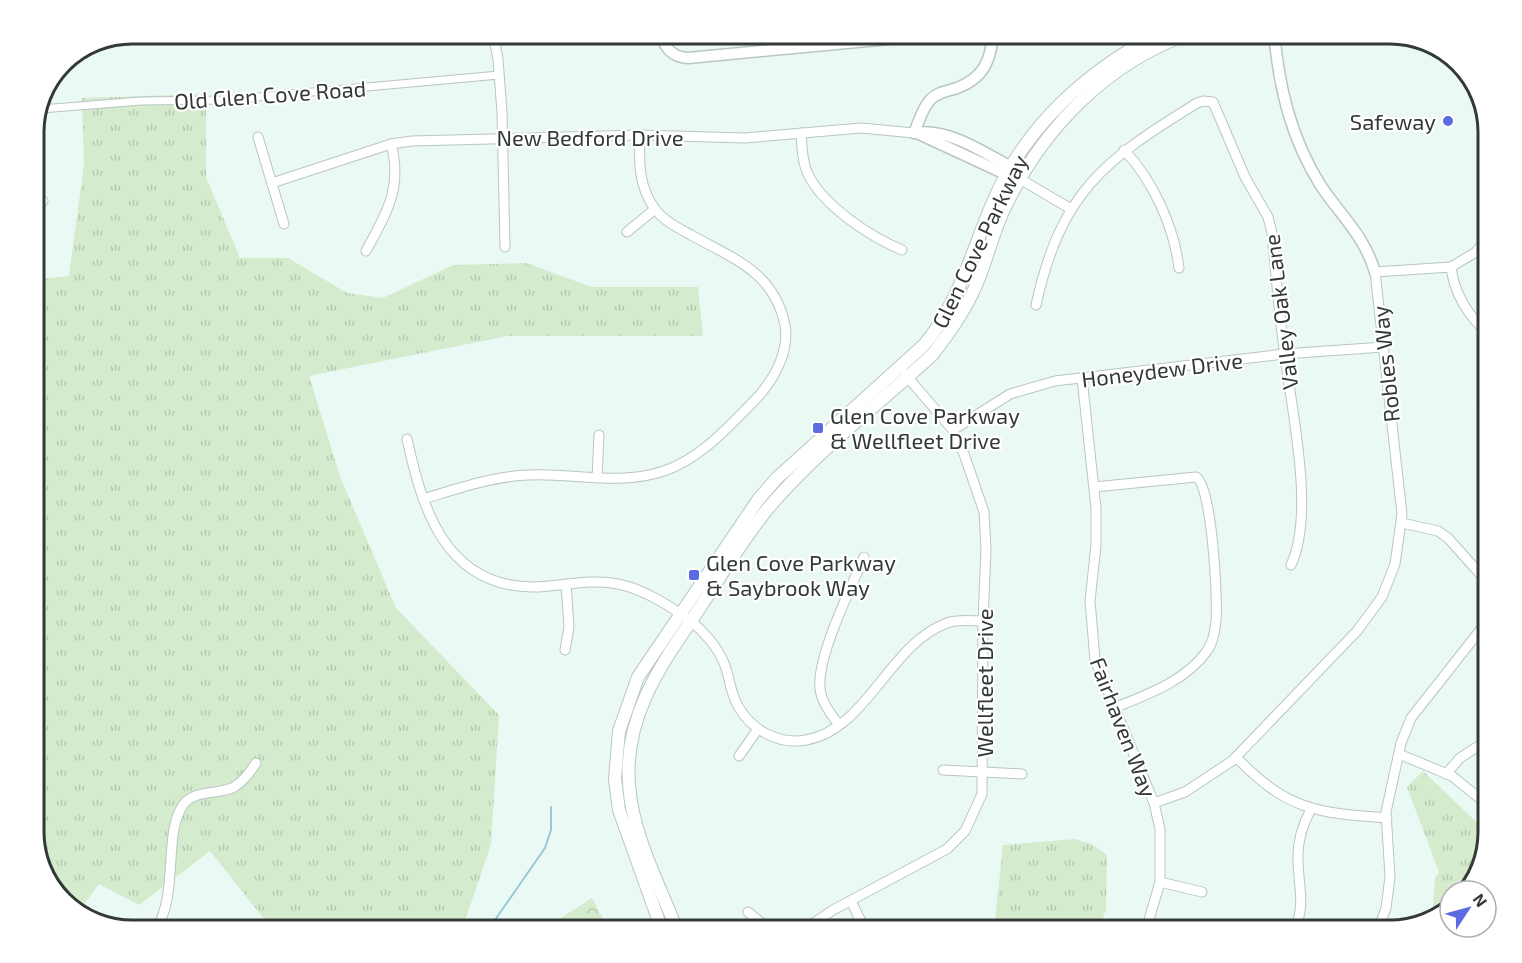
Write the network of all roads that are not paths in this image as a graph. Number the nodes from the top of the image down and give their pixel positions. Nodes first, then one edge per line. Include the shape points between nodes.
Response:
1 (495, 44) edge
2 (665, 44) edge
3 (854, 44) edge
4 (991, 44) edge
5 (1140, 44) edge
6 (1161, 44) edge
7 (1275, 44) edge
8 (499, 75) junction
9 (46, 108) edge
10 (801, 133) junction
11 (914, 133) junction
12 (640, 135) junction
13 (258, 136) dead end
14 (502, 138) junction
15 (391, 144) junction
16 (1124, 150) junction
17 (1008, 171) junction
18 (1020, 179) junction
19 (272, 183) junction
20 (655, 209) junction
21 (1071, 209) junction
22 (284, 224) dead end
23 (627, 232) dead end
24 (505, 247) dead end
25 (1478, 249) edge
26 (902, 250) dead end
27 (366, 251) dead end
28 (1451, 267) junction
29 (1179, 268) dead end
30 (1375, 272) junction
31 (1036, 305) dead end
32 (1478, 324) edge
33 (1383, 347) junction
34 (1284, 354) junction
35 (898, 367) junction
36 (908, 377) junction
37 (1082, 378) junction
38 (952, 430) junction
39 (599, 435) dead end
40 (407, 438) dead end
41 (597, 478) junction
42 (1094, 488) junction
43 (423, 499) junction
44 (1402, 523) junction
45 (864, 557) dead end
46 (1291, 565) dead end
47 (1478, 572) edge
48 (566, 584) junction
49 (685, 618) junction
50 (983, 621) junction
51 (1478, 633) edge
52 (565, 650) dead end
53 (1114, 708) junction
54 (839, 725) junction
55 (758, 729) junction
56 (1478, 746) edge
57 (1399, 754) junction
58 (739, 756) dead end
59 (1236, 757) junction
60 (256, 763) dead end
61 (943, 770) dead end
62 (984, 771) junction
63 (1022, 774) dead end
64 (1446, 774) junction
65 (1478, 796) edge
66 (1154, 803) junction
67 (1311, 809) junction
68 (1387, 818) junction
69 (1160, 882) junction
70 (1202, 892) dead end
71 (851, 901) junction
72 (747, 912) dead end
73 (162, 920) edge
74 (658, 920) edge
75 (673, 920) edge
76 (757, 920) edge
77 (820, 920) edge
78 (860, 920) edge
79 (1149, 920) edge
80 (1299, 920) edge
81 (1382, 920) edge

1 - 8 street
2 - 3 street via 669,52 688,58
4 - 11 street via 982,73 929,101
5 - 17 main road, Glen Cove Parkway via 1066,96
6 - 18 main road, Glen Cove Parkway via 1102,81 1075,105
7 - 30 street, Robles Way via 1278,75 1295,135 1322,187 1364,244
8 - 9 street, Old Glen Cove Road via 225,100
8 - 14 street
10 - 11 street, New Bedford Drive via 861,128
10 - 12 street, New Bedford Drive via 745,138
10 - 26 street via 806,168 818,190 875,239
11 - 17 street, New Bedford Drive via 928,131 961,140
12 - 14 street, New Bedford Drive
12 - 20 street via 641,177
13 - 19 street
14 - 15 street, New Bedford Drive
14 - 24 street
15 - 19 street, New Bedford Drive
15 - 27 street via 395,187
16 - 21 street, Valley Oak Lane via 1099,172
16 - 29 street via 1148,178 1173,241
16 - 34 street, Valley Oak Lane via 1197,103 1213,102 1245,177 1268,217
17 - 18 street, New Bedford Drive
17 - 35 main road, Glen Cove Parkway via 946,314 924,345
18 - 21 street, New Bedford Drive
18 - 36 main road, Glen Cove Parkway via 974,291 933,354
19 - 22 street
20 - 23 street
20 - 41 street via 677,227 743,264 770,287 787,334 782,359 756,398 696,454 651,475
21 - 31 street, Valley Oak Lane via 1050,253
25 - 28 street
28 - 30 street
28 - 32 street via 1463,304
30 - 33 street, Robles Way
33 - 34 street, Honeydew Drive
33 - 44 street, Robles Way
34 - 37 street, Honeydew Drive
34 - 46 street, Valley Oak Lane via 1298,450 1301,526 1299,547
35 - 36 street, Wellfleet Drive
35 - 49 main road, Glen Cove Parkway via 758,500
36 - 38 street, Wellfleet Drive
36 - 49 main road, Glen Cove Parkway via 771,506
37 - 38 street, Honeydew Drive via 1020,390
37 - 42 street, Fairhaven Way
38 - 50 street, Wellfleet Drive via 984,512
39 - 41 street
40 - 43 street
41 - 43 street via 518,475
42 - 53 street, Fairhaven Way via 1096,545 1090,576 1091,632 1095,660
42 - 53 street via 1196,477 1203,484 1209,513 1216,619 1208,650 1185,673
43 - 48 street via 445,543 480,573 518,586
44 - 47 street via 1438,531
44 - 59 street, Robles Way via 1395,564 1382,597 1357,631
45 - 54 street via 820,676 820,690
48 - 49 street via 617,583 649,596
48 - 52 street via 569,627
49 - 55 street via 717,649 737,706
49 - 74 main road, Glen Cove Parkway via 638,677 625,710 616,751 619,810
49 - 75 main road, Glen Cove Parkway via 647,690 636,719 630,753 633,812
50 - 54 street via 948,623 914,644
50 - 62 street, Wellfleet Drive
51 - 57 street via 1412,718
53 - 66 street, Fairhaven Way
54 - 55 street via 829,733 806,740 776,738
55 - 58 street
56 - 64 street
57 - 64 street
57 - 68 street
59 - 66 street, Robles Way via 1185,792
59 - 67 street via 1269,789
60 - 73 street via 236,786 204,793 182,807 167,910
61 - 62 street
62 - 63 street
62 - 71 street, Wellfleet Drive via 978,807 957,840 933,858
64 - 65 street
66 - 69 street, Fairhaven Way via 1161,848
67 - 68 street
67 - 80 street via 1299,837
68 - 81 street via 1390,878
69 - 70 street
69 - 79 street, Fairhaven Way
71 - 77 street, Wellfleet Drive
71 - 78 street
72 - 76 street

